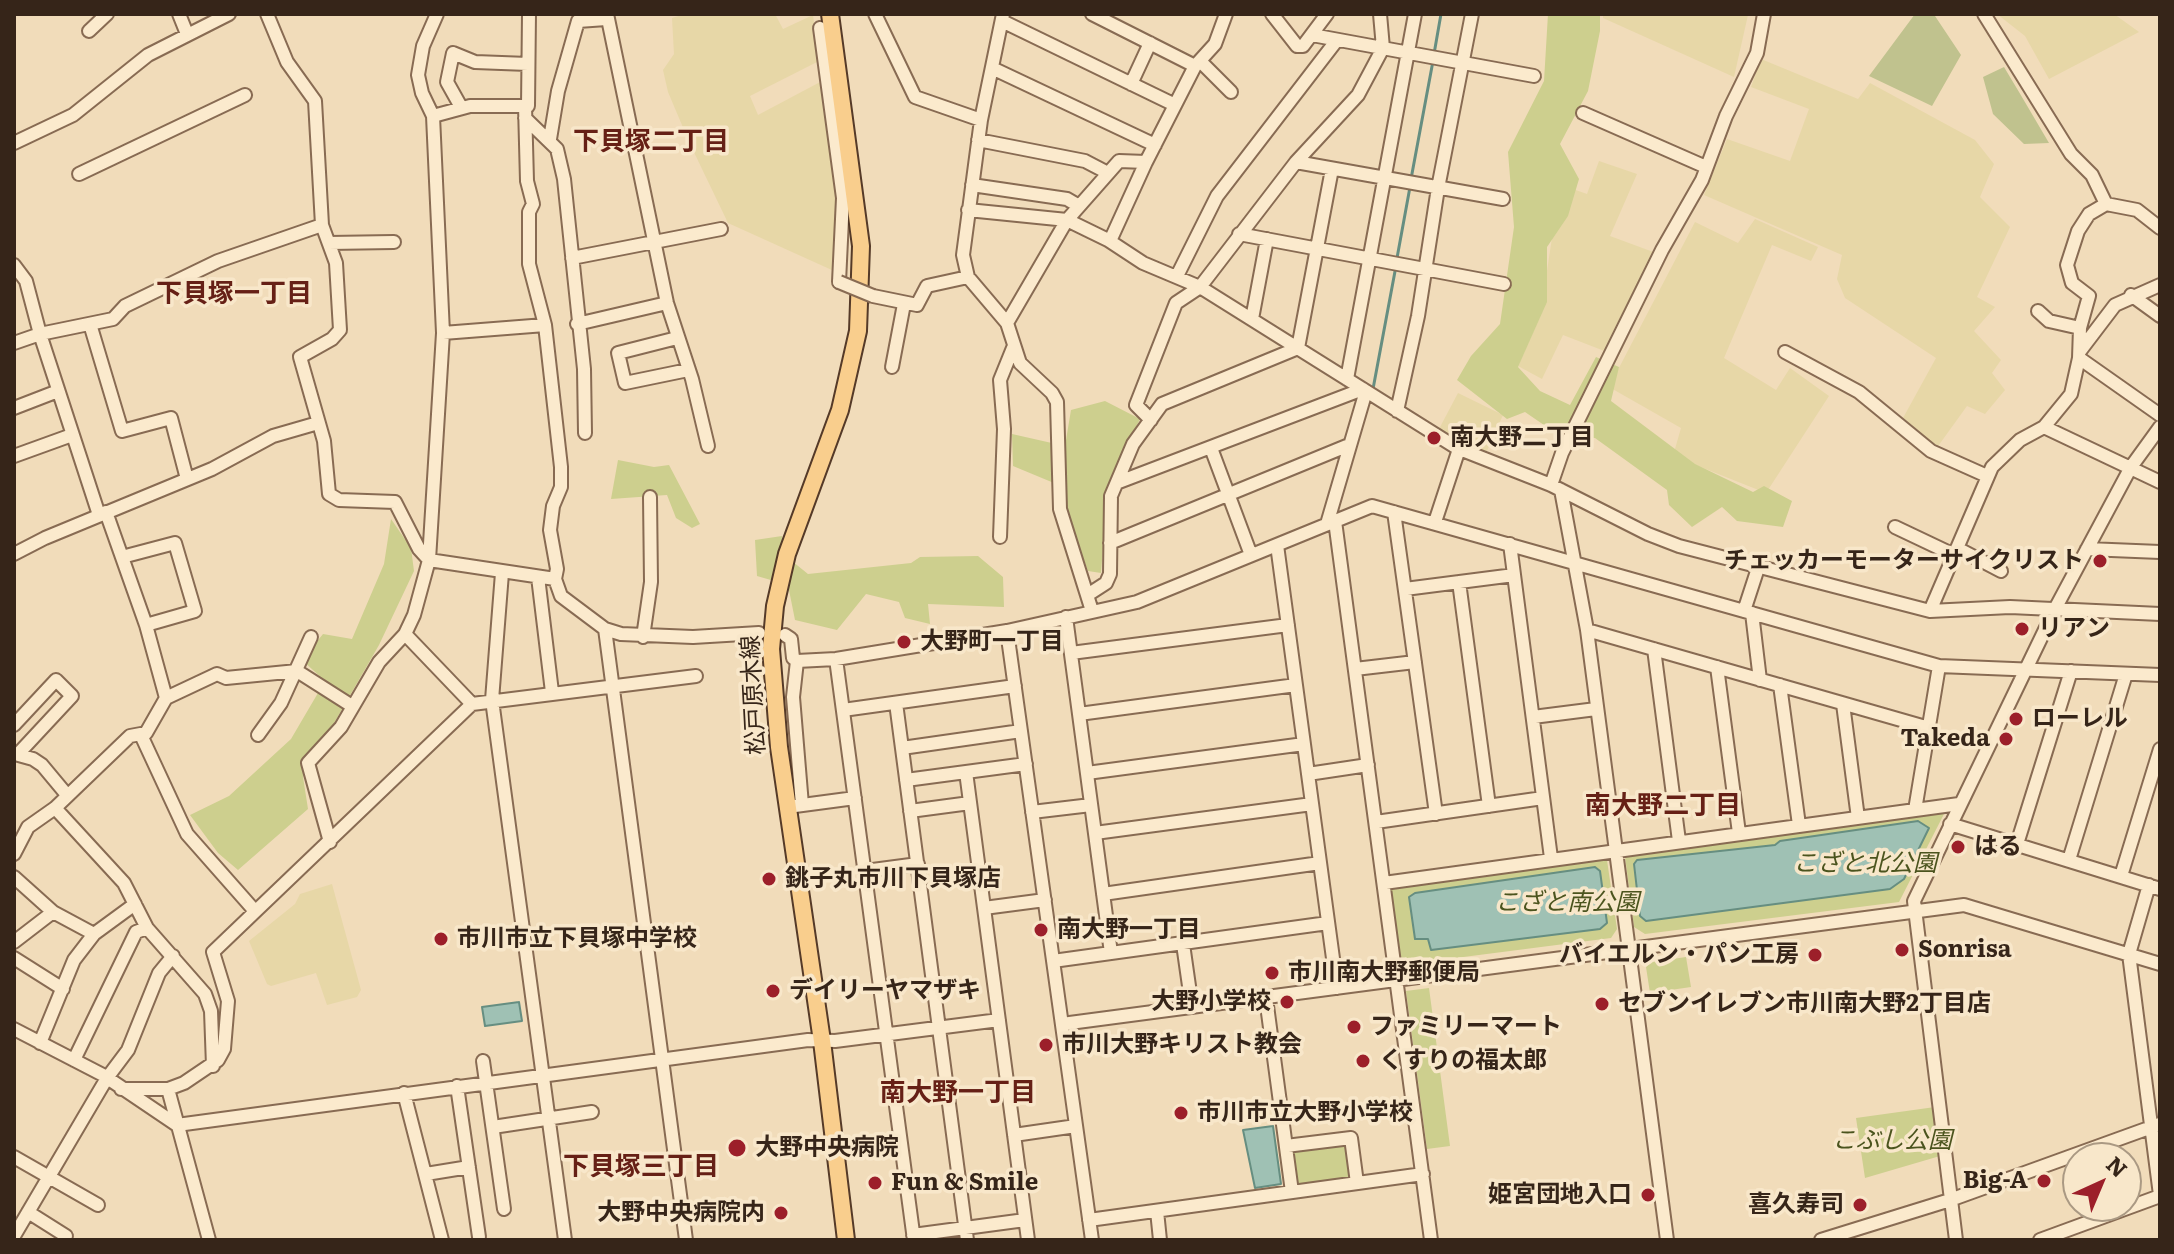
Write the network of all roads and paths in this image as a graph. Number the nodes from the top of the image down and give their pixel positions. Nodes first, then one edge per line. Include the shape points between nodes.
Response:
1 (107, 14) edge
2 (179, 14) edge
3 (229, 14) edge
4 (267, 14) edge
5 (437, 14) edge
6 (529, 14) edge
7 (818, 14) edge
8 (875, 14) edge
9 (1092, 14) edge
10 (1226, 14) edge
11 (1272, 14) edge
12 (1327, 14) edge
13 (1380, 14) edge
14 (1415, 14) edge
15 (1472, 14) edge
16 (1764, 14) edge
17 (1984, 14) edge
18 (606, 17) edge
19 (1002, 18) edge
20 (828, 23) edge
21 (89, 31) dead end
22 (187, 34) junction
23 (1312, 35) junction
24 (1337, 40) junction
25 (1150, 43) junction
26 (1383, 48) junction
27 (1408, 54) junction
28 (1197, 63) junction
29 (1463, 63) junction
30 (528, 64) junction
31 (992, 68) junction
32 (1534, 76) dead end
33 (1131, 84) junction
34 (1231, 92) dead end
35 (245, 95) dead end
36 (1175, 105) junction
37 (461, 107) junction
38 (525, 112) junction
39 (1583, 113) dead end
40 (433, 116) junction
41 (981, 120) junction
42 (550, 139) junction
43 (978, 140) junction
44 (14, 143) edge
45 (1155, 145) junction
46 (1146, 162) junction
47 (1296, 162) junction
48 (1706, 167) junction
49 (1332, 169) junction
50 (1108, 173) junction
51 (79, 174) dead end
52 (1384, 179) junction
53 (972, 185) junction
54 (1438, 188) junction
55 (1503, 199) dead end
56 (2106, 204) junction
57 (1079, 206) junction
58 (968, 210) junction
59 (1067, 220) junction
60 (322, 225) junction
61 (2160, 228) edge
62 (721, 229) dead end
63 (1239, 234) junction
64 (1267, 239) junction
65 (1110, 241) junction
66 (394, 242) dead end
67 (329, 243) junction
68 (653, 244) junction
69 (1317, 248) junction
70 (572, 258) junction
71 (1369, 258) junction
72 (14, 265) edge
73 (1425, 269) junction
74 (1177, 276) junction
75 (968, 277) junction
76 (1504, 284) dead end
77 (2160, 285) edge
78 (1200, 287) junction
79 (2131, 295) junction
80 (667, 303) junction
81 (904, 304) junction
82 (2038, 311) dead end
83 (2160, 316) edge
84 (1252, 319) junction
85 (1007, 323) junction
86 (90, 324) junction
87 (577, 324) junction
88 (545, 325) junction
89 (2080, 328) junction
90 (443, 333) junction
91 (40, 334) junction
92 (677, 338) junction
93 (14, 343) edge
94 (1013, 348) junction
95 (1298, 348) junction
96 (1785, 352) dead end
97 (2080, 355) junction
98 (892, 367) dead end
99 (688, 370) junction
100 (1347, 379) junction
101 (1364, 390) junction
102 (58, 391) junction
103 (14, 408) edge
104 (1397, 411) junction
105 (2160, 415) edge
106 (1151, 420) junction
107 (318, 423) junction
108 (2044, 427) junction
109 (2160, 427) edge
110 (585, 433) dead end
111 (72, 435) junction
112 (1349, 445) junction
113 (708, 446) dead end
114 (1211, 448) junction
115 (1459, 449) junction
116 (14, 456) edge
117 (2131, 467) junction
118 (1987, 476) junction
119 (187, 479) junction
120 (1119, 482) junction
121 (2160, 482) edge
122 (1556, 487) junction
123 (1228, 494) junction
124 (650, 497) dead end
125 (1394, 512) junction
126 (103, 514) junction
127 (1331, 522) junction
128 (1435, 522) junction
129 (1895, 527) dead end
130 (1000, 537) dead end
131 (1110, 543) junction
132 (1510, 544) junction
133 (1277, 545) junction
134 (2087, 549) junction
135 (1955, 551) junction
136 (2160, 552) edge
137 (14, 554) edge
138 (1251, 555) junction
139 (122, 557) junction
140 (429, 560) junction
141 (1573, 561) junction
142 (1759, 565) junction
143 (2001, 571) dead end
144 (502, 573) junction
145 (1514, 575) junction
146 (538, 577) junction
147 (555, 579) junction
148 (1459, 582) junction
149 (1405, 589) junction
150 (1089, 594) junction
151 (2055, 609) junction
152 (1092, 611) junction
153 (1930, 611) junction
154 (1748, 612) junction
155 (2160, 614) edge
156 (1066, 617) junction
157 (146, 625) junction
158 (1288, 625) junction
159 (605, 629) junction
160 (1587, 630) junction
161 (1007, 631) junction
162 (759, 633) dead end
163 (405, 634) junction
164 (785, 635) dead end
165 (311, 637) dead end
166 (643, 637) junction
167 (1654, 649) junction
168 (1071, 653) junction
169 (836, 659) junction
170 (797, 661) junction
171 (1415, 662) junction
172 (1939, 666) junction
173 (1717, 667) junction
174 (1355, 669) junction
175 (2024, 669) junction
176 (295, 671) junction
177 (2071, 671) junction
178 (2126, 674) junction
179 (2160, 675) edge
180 (696, 676) dead end
181 (1760, 680) junction
182 (1296, 685) junction
183 (1780, 685) junction
184 (612, 686) junction
185 (1015, 686) junction
186 (552, 692) junction
187 (166, 698) junction
188 (492, 700) junction
189 (896, 703) junction
190 (472, 704) junction
191 (1843, 704) junction
192 (352, 706) junction
193 (1596, 709) junction
194 (843, 710) junction
195 (1079, 714) junction
196 (1533, 717) junction
197 (14, 725) edge
198 (1929, 728) junction
199 (1021, 731) junction
200 (141, 735) junction
201 (258, 735) dead end
202 (1304, 744) junction
203 (902, 748) junction
204 (2160, 749) edge
205 (16, 754) edge
206 (1026, 764) junction
207 (1368, 765) junction
208 (966, 772) junction
209 (1087, 773) junction
210 (1308, 774) junction
211 (906, 780) junction
212 (67, 795) junction
213 (855, 798) junction
214 (1543, 798) junction
215 (970, 803) junction
216 (1312, 804) junction
217 (1959, 804) junction
218 (1091, 805) junction
219 (795, 806) junction
220 (1489, 806) junction
221 (55, 808) junction
222 (1915, 810) junction
223 (910, 811) junction
224 (1032, 812) junction
225 (1436, 814) junction
226 (1858, 818) junction
227 (1376, 822) junction
228 (1950, 824) junction
229 (1799, 825) junction
230 (1095, 833) junction
231 (1739, 833) junction
232 (1679, 841) junction
233 (330, 842) junction
234 (2017, 844) junction
235 (1613, 850) junction
236 (14, 854) edge
237 (1551, 858) junction
238 (2069, 860) junction
239 (1320, 863) junction
240 (918, 864) junction
241 (865, 871) junction
242 (2121, 876) junction
243 (14, 877) edge
244 (1384, 883) junction
245 (2154, 887) edge
246 (1103, 894) junction
247 (1045, 900) junction
248 (135, 904) junction
249 (984, 908) junction
250 (254, 910) junction
251 (1914, 911) junction
252 (53, 912) junction
253 (1328, 923) junction
254 (147, 928) junction
255 (94, 934) junction
256 (14, 942) edge
257 (1183, 944) junction
258 (1628, 948) junction
259 (1111, 953) junction
260 (2129, 954) junction
261 (173, 956) junction
262 (14, 958) edge
263 (1053, 961) junction
264 (2160, 964) edge
265 (1397, 980) junction
266 (1337, 988) junction
267 (63, 989) junction
268 (1266, 998) junction
269 (1192, 1007) junction
270 (999, 1020) junction
271 (1062, 1024) junction
272 (939, 1027) junction
273 (14, 1029) edge
274 (887, 1034) junction
275 (822, 1041) junction
276 (40, 1043) junction
277 (74, 1060) junction
278 (662, 1060) junction
279 (483, 1061) dead end
280 (213, 1066) junction
281 (544, 1075) junction
282 (107, 1078) junction
283 (487, 1082) junction
284 (457, 1086) junction
285 (121, 1089) junction
286 (168, 1089) junction
287 (404, 1093) junction
288 (592, 1112) dead end
289 (549, 1117) junction
290 (177, 1125) junction
291 (1076, 1126) junction
292 (2155, 1126) edge
293 (493, 1127) junction
294 (1014, 1135) junction
295 (1286, 1146) junction
296 (14, 1157) edge
297 (469, 1167) junction
298 (426, 1174) junction
299 (1423, 1174) junction
300 (48, 1178) junction
301 (1357, 1183) junction
302 (1292, 1192) junction
303 (2160, 1196) edge
304 (1950, 1200) junction
305 (98, 1205) dead end
306 (504, 1209) dead end
307 (1157, 1211) junction
308 (28, 1212) junction
309 (1025, 1220) junction
310 (1089, 1220) junction
311 (967, 1234) edge
312 (14, 1236) edge
313 (66, 1236) dead end
314 (479, 1237) dead end
315 (913, 1237) edge
316 (2049, 1239) edge
317 (209, 1240) edge
318 (442, 1240) edge
319 (565, 1240) edge
320 (686, 1240) edge
321 (846, 1240) edge
322 (1028, 1240) edge
323 (1092, 1240) edge
324 (1160, 1240) edge
325 (1431, 1240) edge
326 (1667, 1240) edge
327 (1821, 1240) edge
328 (1956, 1240) edge

1 - 21 street
2 - 22 street
3 - 22 street
4 - 60 street via 287,62 315,101
5 - 40 street via 418,75
6 - 30 street
7 - 20 street
8 - 41 street via 915,97
9 - 25 street
10 - 28 street via 1215,44
11 - 23 street via 1297,46
12 - 23 street
13 - 26 street
14 - 27 street
15 - 29 street
16 - 48 street via 1757,53
17 - 56 street
18 - 42 street via 578,21
18 - 68 street
19 - 31 street
19 - 33 street
20 - 81 street, bridge via 843,198 839,282
20 - 219 main road, 松戸原木線 via 859,233 860,293 849,380 787,554 775,606 772,680
22 - 44 street via 148,55 73,115
23 - 24 street
24 - 26 street
24 - 74 street via 1217,196
25 - 28 street
25 - 33 street
26 - 27 street
26 - 47 street via 1358,95
27 - 29 street
27 - 52 street
28 - 34 street
28 - 36 street
29 - 32 street
29 - 54 street
30 - 37 street via 475,62 453,53 447,82
30 - 38 street
31 - 41 street
31 - 45 street
33 - 36 street
35 - 51 street
36 - 45 street
37 - 38 street
37 - 40 street
38 - 42 street
38 - 88 street via 533,204 529,264
39 - 48 street
40 - 90 street
41 - 43 street
42 - 70 street via 564,179
43 - 50 street via 1085,161
43 - 53 street
45 - 46 street
46 - 50 street via 1119,161
46 - 65 street
47 - 49 street
47 - 63 street
48 - 122 street via 1571,434
49 - 52 street
49 - 69 street
50 - 57 street
52 - 54 street
52 - 71 street
53 - 57 street via 1067,199
53 - 58 street
54 - 55 street
54 - 73 street
56 - 61 street via 2137,210
56 - 89 street via 2089,214 2078,231 2067,265 2072,283 2089,296
57 - 59 street
58 - 59 street
58 - 75 street via 963,255
59 - 65 street
59 - 85 street
60 - 67 street
60 - 86 street via 218,261 125,306 113,319
62 - 68 street
63 - 64 street
63 - 78 street
64 - 69 street
64 - 84 street
65 - 74 street via 1143,263
66 - 67 street
67 - 107 street via 336,263 340,330 300,357
68 - 70 street
68 - 80 street
69 - 71 street
69 - 95 street
70 - 87 street
71 - 73 street
71 - 100 street
72 - 91 street via 26,281
73 - 76 street
73 - 104 street
74 - 78 street
75 - 81 street via 927,286 917,305
75 - 85 street
77 - 79 street
78 - 84 street
78 - 106 street via 1176,303 1136,405
79 - 83 street
79 - 97 street via 2115,305
80 - 87 street
80 - 92 street
81 - 98 street
82 - 89 street via 2049,321
84 - 95 street
85 - 94 street
86 - 91 street
86 - 119 street via 122,431 171,418
87 - 110 street
88 - 90 street
88 - 147 street via 561,467 550,530
89 - 97 street
90 - 140 street
91 - 93 street
91 - 102 street
92 - 99 street
92 - 99 street via 618,353 625,383
94 - 130 street via 1000,380
94 - 150 street via 1020,363 1057,402 1060,509
95 - 100 street
95 - 106 street via 1169,399
96 - 118 street via 1859,392 1931,451
97 - 105 street
97 - 108 street via 2071,394
99 - 113 street
100 - 101 street
101 - 104 street
101 - 112 street
101 - 114 street
102 - 103 street
102 - 111 street
104 - 115 street
106 - 120 street via 1133,444
107 - 119 street via 273,436
107 - 140 street via 329,494 339,500 395,502
108 - 117 street
108 - 118 street via 2020,440
109 - 117 street
111 - 116 street
111 - 126 street
112 - 123 street
112 - 127 street
114 - 120 street
114 - 123 street
115 - 122 street
115 - 128 street
117 - 121 street
117 - 134 street
118 - 135 street
119 - 126 street
120 - 131 street via 1111,496
122 - 141 street
122 - 142 street via 1648,534
123 - 131 street
123 - 138 street
124 - 166 street via 651,582
125 - 127 street via 1372,506
125 - 128 street
125 - 149 street
126 - 137 street
126 - 139 street
127 - 133 street
127 - 174 street
128 - 132 street
129 - 135 street
131 - 150 street via 1110,574
132 - 141 street
132 - 145 street
133 - 138 street
133 - 158 street
134 - 136 street
134 - 151 street
135 - 143 street
135 - 153 street
138 - 152 street via 1137,602
139 - 157 street
139 - 157 street via 175,543 195,611
140 - 144 street
140 - 163 street
141 - 154 street
141 - 160 street
142 - 153 street
142 - 154 street
144 - 146 street
144 - 188 street
145 - 148 street
145 - 196 street
146 - 147 street
146 - 186 street
147 - 159 street via 566,602
148 - 149 street
148 - 220 street
149 - 171 street
150 - 152 street
151 - 153 street
151 - 155 street
151 - 175 street
152 - 156 street
154 - 172 street
154 - 181 street
156 - 161 street
156 - 168 street
157 - 187 street
158 - 168 street
158 - 182 street
159 - 166 street
159 - 184 street
160 - 167 street
160 - 193 street
161 - 169 street
161 - 185 street
162 - 166 street
163 - 190 street
163 - 192 street via 379,662
164 - 170 street
165 - 176 street
167 - 173 street
167 - 232 street
168 - 195 street
169 - 170 street
169 - 194 street
170 - 219 street
171 - 174 street
171 - 225 street
172 - 175 street
172 - 198 street
173 - 181 street
173 - 231 street
174 - 207 street
175 - 177 street
175 - 217 street
176 - 187 street via 226,678 217,674
176 - 192 street via 306,673
176 - 201 street
177 - 178 street
177 - 234 street
178 - 179 street
178 - 238 street
180 - 184 street
181 - 183 street
182 - 195 street
182 - 202 street
183 - 191 street
183 - 229 street
184 - 186 street
184 - 278 street
185 - 189 street
185 - 199 street
186 - 188 street
187 - 200 street
188 - 190 street
188 - 281 street
189 - 194 street
189 - 203 street
190 - 233 street
191 - 198 street
191 - 226 street
192 - 233 street via 341,727 308,763
193 - 196 street
193 - 235 street
194 - 213 street
195 - 209 street
196 - 214 street
197 - 205 street via 56,680 72,696
198 - 222 street
199 - 203 street
199 - 206 street
200 - 212 street via 130,736
200 - 250 street via 187,834
202 - 209 street
202 - 210 street
203 - 211 street
204 - 242 street
205 - 212 street via 42,765
206 - 208 street
206 - 224 street
207 - 210 street
207 - 227 street
208 - 211 street
208 - 215 street
209 - 218 street
210 - 216 street
211 - 223 street
212 - 221 street
213 - 219 street
213 - 241 street
214 - 220 street
214 - 237 street
215 - 223 street
215 - 249 street
216 - 230 street
216 - 239 street
217 - 222 street
217 - 228 street
218 - 224 street
218 - 230 street
219 - 275 main road, 松戸原木線
220 - 225 street
221 - 236 street via 28,827
221 - 248 street via 96,848
222 - 226 street
223 - 240 street
224 - 247 street
225 - 227 street
226 - 229 street
227 - 244 street
228 - 234 street
228 - 251 street via 1917,893
229 - 231 street
230 - 246 street
231 - 232 street
232 - 235 street
233 - 250 street
234 - 238 street
235 - 237 street
235 - 258 street
237 - 244 street
238 - 242 street
239 - 246 street
239 - 253 street
240 - 241 street
240 - 272 street
241 - 274 street
242 - 245 street
243 - 252 street
244 - 265 street
245 - 260 street
246 - 259 street
247 - 249 street
247 - 263 street
248 - 254 street
248 - 255 street
249 - 270 street
250 - 280 street via 213,952 228,1013 224,1049
251 - 258 street
251 - 260 street via 1977,907
251 - 304 street
252 - 255 street
252 - 256 street
253 - 257 street
253 - 266 street
254 - 261 street
254 - 277 street via 136,932
255 - 267 street via 74,960
257 - 259 street
257 - 269 street
258 - 265 street
258 - 326 street
259 - 263 street
260 - 264 street
260 - 292 street
261 - 280 street via 205,994 211,1011
261 - 282 street via 159,973 128,1050
262 - 267 street
263 - 271 street
265 - 266 street
265 - 299 street
266 - 268 street
267 - 276 street
268 - 269 street
268 - 295 street
269 - 271 street
270 - 272 street
270 - 294 street
271 - 291 street
272 - 274 street
272 - 311 street
273 - 276 street
274 - 275 street
274 - 315 street
275 - 278 street
275 - 321 main road, 松戸原木線
276 - 277 street
277 - 282 street
278 - 281 street
278 - 320 street
279 - 283 street
280 - 286 street
281 - 283 street
281 - 289 street
282 - 285 street
282 - 300 street
283 - 284 street
283 - 293 street
284 - 287 street
284 - 297 street
285 - 286 street
285 - 290 street
286 - 290 street
287 - 290 street
287 - 298 street
288 - 289 street
289 - 293 street
289 - 319 street
290 - 317 street
291 - 294 street
291 - 310 street
292 - 303 street
292 - 304 street
293 - 306 street
294 - 309 street
295 - 301 street via 1351,1138
295 - 302 street
296 - 300 street
297 - 298 street
297 - 314 street
298 - 318 street
299 - 301 street
299 - 325 street
300 - 305 street
300 - 308 street
301 - 302 street
302 - 307 street
303 - 316 street
304 - 327 street
304 - 328 street
307 - 310 street
307 - 324 street
308 - 312 street
308 - 313 street
309 - 311 street
309 - 322 street
310 - 323 street
311 - 315 street

